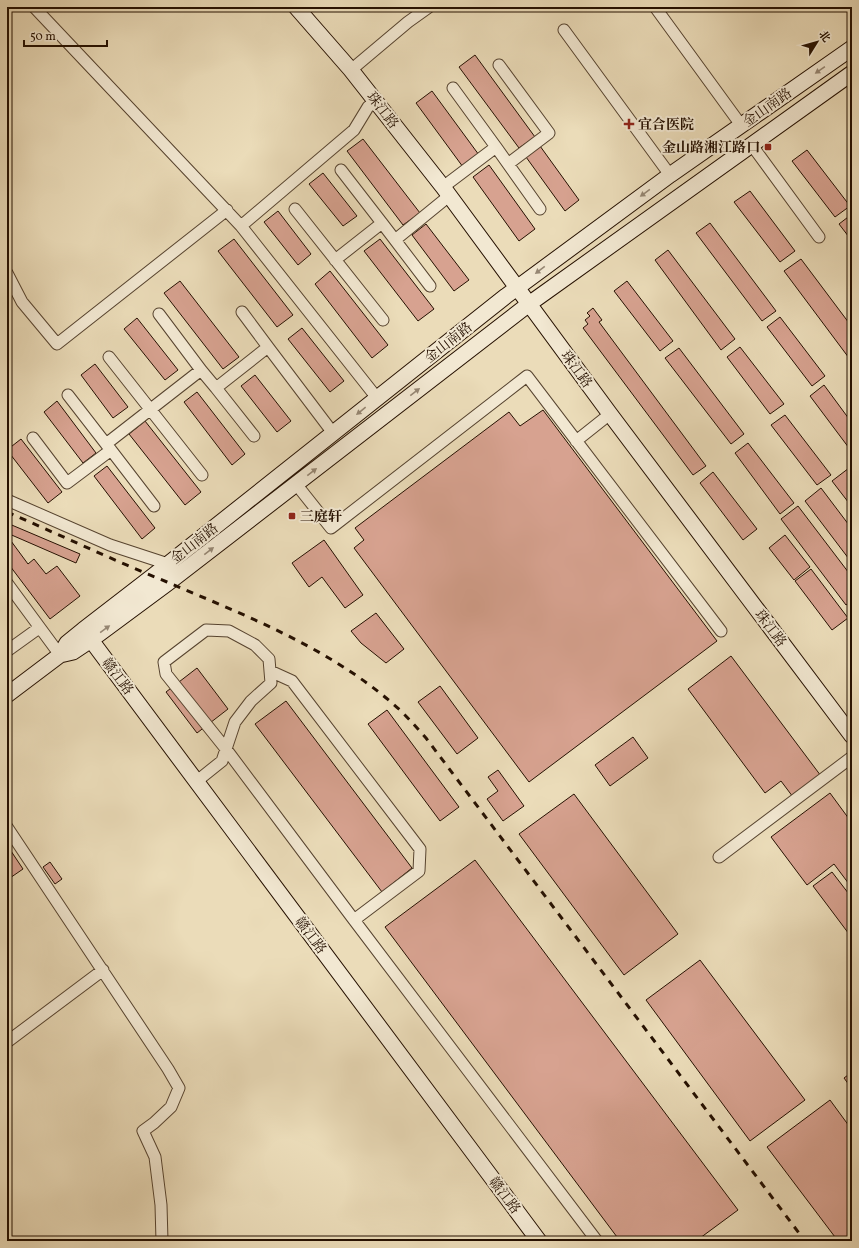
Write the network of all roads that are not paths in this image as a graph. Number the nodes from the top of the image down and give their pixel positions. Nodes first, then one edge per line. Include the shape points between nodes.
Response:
1 (34, 7) edge
2 (296, 7) edge
3 (429, 7) edge
4 (655, 7) edge
5 (564, 30) dead end
6 (852, 48) edge
7 (499, 65) dead end
8 (351, 70) junction
9 (852, 73) edge
10 (453, 88) dead end
11 (376, 101) junction
12 (742, 125) junction
13 (751, 144) junction
14 (496, 147) junction
15 (508, 164) junction
16 (341, 170) dead end
17 (670, 175) junction
18 (446, 192) junction
19 (682, 193) junction
20 (295, 209) dead end
21 (540, 209) dead end
22 (227, 210) junction
23 (382, 223) junction
24 (241, 226) junction
25 (819, 238) dead end
26 (395, 240) junction
27 (335, 260) junction
28 (7, 273) edge
29 (430, 286) dead end
30 (517, 288) junction
31 (529, 304) junction
32 (242, 312) dead end
33 (159, 314) dead end
34 (383, 320) dead end
35 (268, 347) junction
36 (109, 357) dead end
37 (201, 370) junction
38 (216, 388) junction
39 (68, 395) dead end
40 (377, 398) junction
41 (150, 410) junction
42 (610, 414) junction
43 (333, 433) junction
44 (254, 436) dead end
45 (33, 438) dead end
46 (576, 440) junction
47 (108, 447) junction
48 (202, 475) dead end
49 (296, 484) junction
50 (7, 500) edge
51 (154, 506) dead end
52 (168, 564) junction
53 (7, 583) edge
54 (39, 628) junction
55 (721, 631) dead end
56 (87, 635) junction
57 (7, 651) edge
58 (60, 655) junction
59 (270, 671) junction
60 (7, 695) edge
61 (852, 736) edge
62 (226, 750) junction
63 (852, 757) edge
64 (197, 781) junction
65 (7, 827) edge
66 (719, 857) dead end
67 (354, 920) junction
68 (103, 970) junction
69 (7, 1042) edge
70 (162, 1241) edge
71 (539, 1241) edge
72 (597, 1241) edge

1 - 22 street
2 - 8 main road, 珠江路
3 - 8 street
4 - 12 street
5 - 17 street
6 -> 12 main road, 金山南路
7 - 15 street via 548,133
8 - 11 main road, 珠江路
9 - 13 main road, 金山南路
10 - 14 street
11 - 18 main road, 珠江路
11 - 24 street via 368,107 354,130
12 - 17 main road, 金山南路
13 - 19 main road, 金山南路
13 - 25 street
14 - 15 street
14 - 18 street
15 - 21 street
16 - 23 street
17 - 19 main road
17 -> 30 main road, 金山南路
18 - 26 street
18 - 30 main road, 珠江路
19 - 31 main road, 金山南路
20 - 27 street
22 - 24 street
22 - 28 street via 57,344 22,302
23 - 26 street
23 - 27 street
24 - 40 street
26 - 29 street
27 - 34 street
30 - 31 main road, 珠江路
30 - 40 main road, 金山南路
31 - 42 main road, 珠江路
49 -> 31 main road, 金山南路
32 - 35 street
33 - 37 street
35 - 38 street
35 - 43 street
36 - 41 street
37 - 38 street
37 - 41 street
38 - 44 street
39 - 47 street
40 -> 43 main road, 金山南路
41 - 47 street
41 - 48 street
42 - 46 street
42 - 61 main road, 珠江路
43 - 52 main road, 金山南路
45 - 47 street via 67,482
46 - 49 street via 527,376 331,528
46 - 55 street
47 - 51 street
56 -> 49 main road, 金山南路 via 168,583
50 - 52 street via 110,545
52 - 56 main road, 金山南路
53 - 54 street
54 - 57 street
54 - 58 street
56 - 58 main road, 金山南路 via 73,652
56 - 64 main road, 赣江路
58 - 60 main road, 金山南路
59 - 62 street via 271,683 251,701 235,722
59 - 62 street via 269,659 260,650 229,631 206,630 164,662 166,674
59 - 67 street via 292,681 420,849 419,871
62 - 64 street via 222,761
62 - 67 street
63 - 66 street
64 - 71 main road, 赣江路
65 - 68 street
67 - 72 street
68 - 69 street
68 - 70 street via 179,1088 171,1107 143,1131 155,1157

